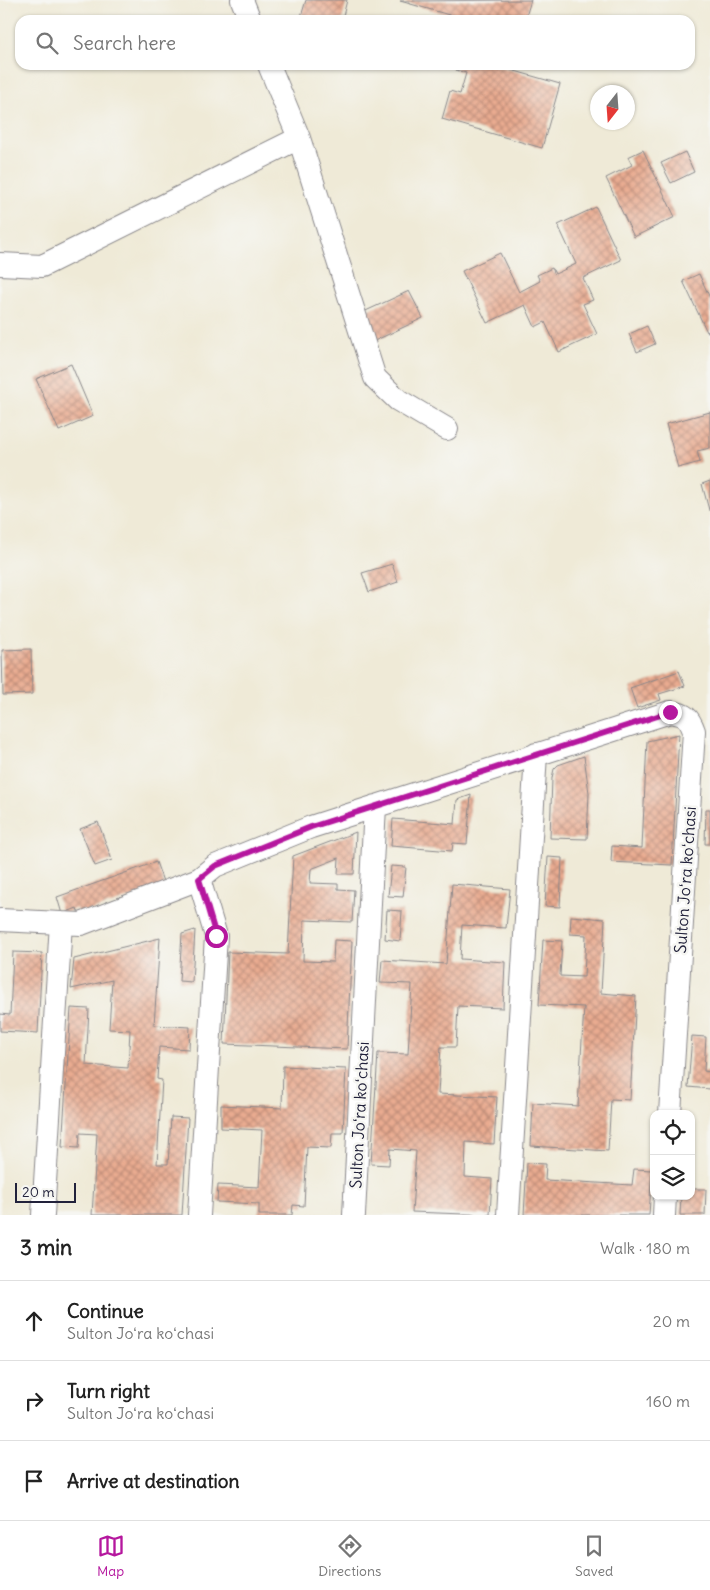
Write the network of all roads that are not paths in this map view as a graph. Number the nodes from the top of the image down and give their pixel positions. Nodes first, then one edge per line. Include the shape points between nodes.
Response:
1 (242, 0) edge
2 (248, 15) edge
3 (271, 70) edge
4 (299, 138) junction
5 (0, 264) edge
6 (448, 429) dead end
7 (536, 754) junction
8 (375, 806) junction
9 (199, 879) junction
10 (0, 920) edge
11 (60, 924) junction
12 (670, 1110) edge
13 (665, 1200) edge
14 (43, 1215) edge
15 (199, 1215) edge
16 (354, 1215) edge
17 (508, 1215) edge
18 (664, 1215) edge

1 - 2 street
3 - 4 street
4 - 5 street via 42,266
4 - 6 street via 375,378 398,400
7 - 8 street, Sulton Joʻra koʻchasi
7 - 12 street, Sulton Joʻra koʻchasi via 670,712 690,720 694,731
7 - 17 street
8 - 9 street, Sulton Joʻra koʻchasi via 311,827 215,866
8 - 16 street, Sulton Joʻra koʻchasi
9 - 11 street, Sulton Joʻra koʻchasi via 81,924
9 - 15 street via 216,936
10 - 11 street, Sulton Joʻra koʻchasi
11 - 14 street
13 - 18 street

